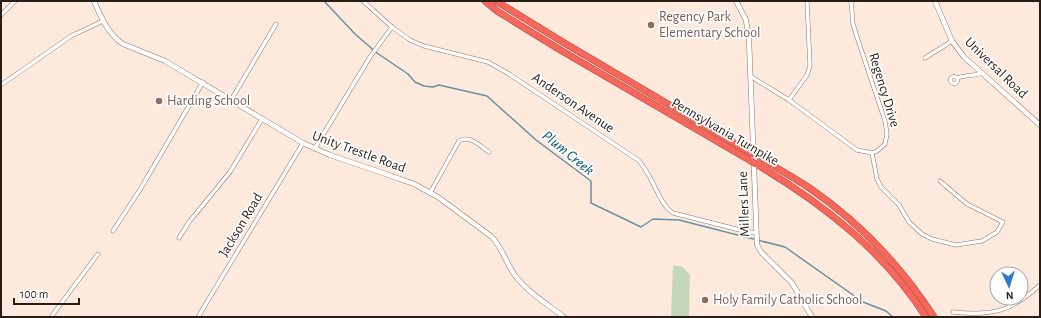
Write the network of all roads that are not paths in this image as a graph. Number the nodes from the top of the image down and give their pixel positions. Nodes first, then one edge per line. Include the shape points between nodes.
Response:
1 (15, 1) edge
2 (94, 1) edge
3 (363, 1) edge
4 (485, 1) edge
5 (496, 1) edge
6 (736, 1) edge
7 (808, 1) edge
8 (851, 1) edge
9 (935, 1) edge
10 (1, 15) edge
11 (103, 21) junction
12 (276, 24) dead end
13 (392, 27) junction
14 (952, 41) junction
15 (925, 58) dead end
16 (982, 73) junction
17 (750, 76) junction
18 (957, 78) dead end
19 (203, 82) junction
20 (1, 85) edge
21 (231, 100) junction
22 (789, 100) junction
23 (262, 119) junction
24 (1040, 125) edge
25 (303, 143) junction
26 (315, 148) junction
27 (489, 152) dead end
28 (872, 153) junction
29 (940, 180) dead end
30 (430, 193) junction
31 (113, 231) dead end
32 (179, 238) dead end
33 (756, 238) junction
34 (98, 254) dead end
35 (1040, 285) edge
36 (953, 312) dead end
37 (51, 317) edge
38 (198, 317) edge
39 (564, 317) edge
40 (812, 317) edge
41 (926, 317) edge
42 (934, 317) edge

1 - 10 street
2 - 11 street, Unity Trestle Road
3 - 13 street, Anderson Avenue
4 - 41 highway, Pennsylvania Turnpike via 562,51 753,162 818,203 857,236 892,272
5 - 42 highway, Pennsylvania Turnpike via 808,187 877,245 902,272
6 - 17 street, Millers Lane via 746,20
7 - 22 street via 810,66 807,75
8 - 28 street, Regency Drive via 853,24 885,120 887,134 885,144
9 - 14 street, Universal Road
11 - 19 street, Unity Trestle Road via 123,44 165,60
11 - 20 street via 71,36
12 - 21 street
13 - 26 street via 370,57
13 - 33 street, Anderson Avenue via 424,46 488,62 509,74 638,160 646,168 665,206 673,213 732,228
14 - 15 street
14 - 16 street, Universal Road via 964,57
16 - 18 street
16 - 24 street, Universal Road
17 - 22 street
17 - 33 street, Millers Lane
19 - 21 street, Unity Trestle Road
19 - 31 street
21 - 23 street, Unity Trestle Road
22 - 28 street via 857,150
23 - 25 street, Unity Trestle Road
23 - 32 street via 230,172
25 - 26 street, Unity Trestle Road
25 - 38 street, Jackson Road
26 - 30 street, Unity Trestle Road via 330,156 414,184
27 - 30 street via 469,139 461,139
28 - 29 street via 881,187 922,234 956,245 982,241 997,232 1003,222 967,204
30 - 39 street, Unity Trestle Road via 492,237 515,275 527,289
33 - 40 street, Millers Lane via 762,252 792,283
34 - 37 street
35 - 36 street via 1014,305 1004,309 991,313

